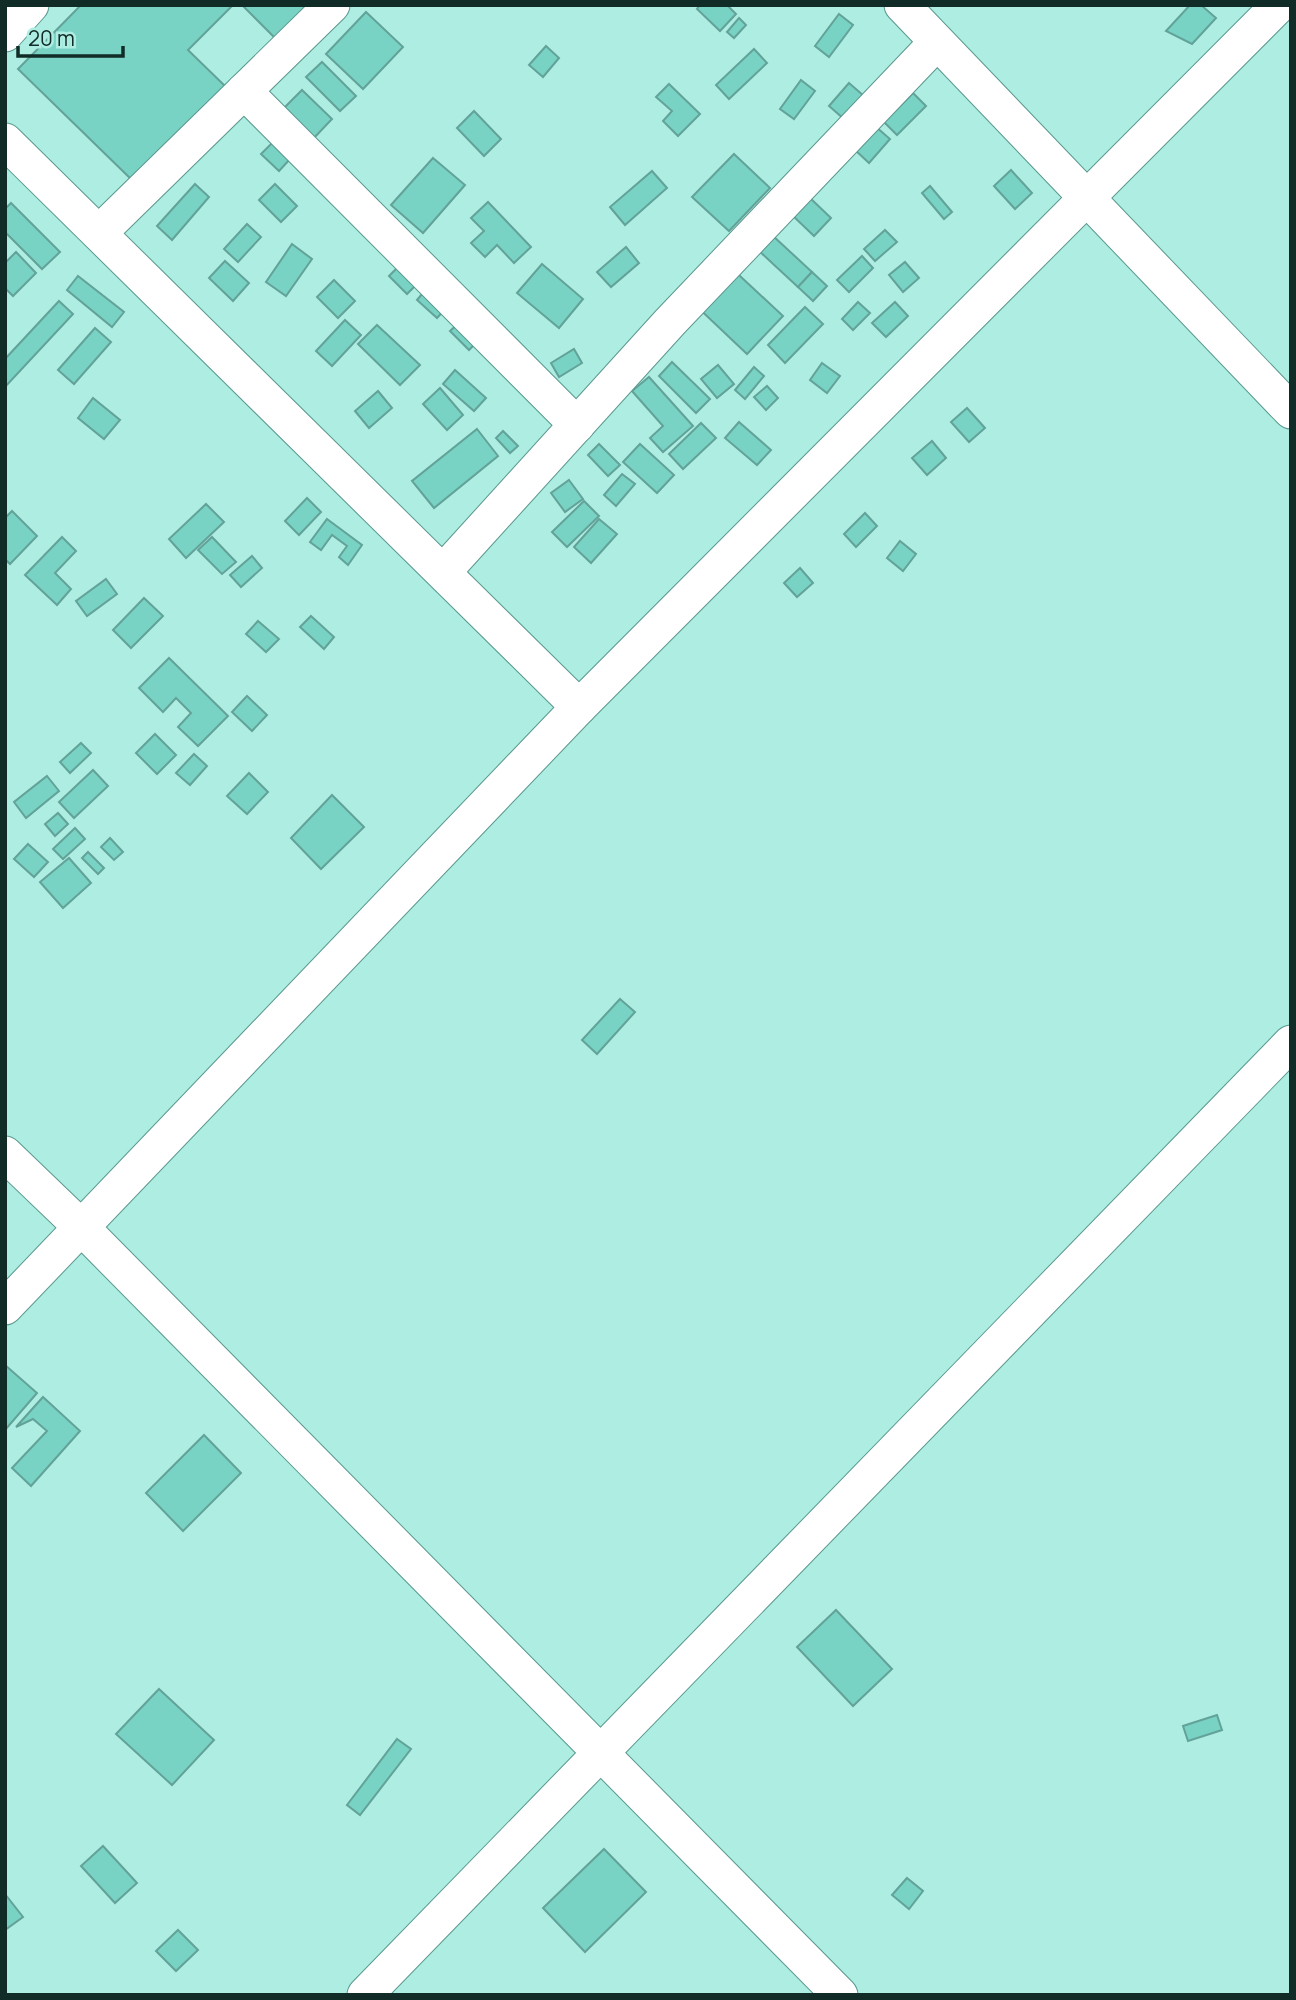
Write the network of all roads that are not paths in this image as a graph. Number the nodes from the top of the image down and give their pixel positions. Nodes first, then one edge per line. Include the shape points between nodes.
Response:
1 (31, 5) edge
2 (332, 5) edge
3 (902, 5) edge
4 (1279, 5) edge
5 (5, 34) edge
6 (936, 43) junction
7 (244, 91) junction
8 (5, 141) edge
9 (1087, 198) junction
10 (99, 233) junction
11 (1291, 411) edge
12 (577, 425) junction
13 (444, 571) junction
14 (579, 707) junction
15 (1291, 1043) edge
16 (5, 1154) edge
17 (82, 1228) junction
18 (5, 1307) edge
19 (601, 1752) junction
20 (365, 1995) edge
21 (840, 1995) edge

1 - 5 street
2 - 7 street
3 - 6 street
4 - 9 street
6 - 9 street
6 - 12 street
7 - 10 street
7 - 12 street
8 - 10 street
9 - 11 street
9 - 14 street
10 - 13 street
12 - 13 street
13 - 14 street
14 - 17 street
15 - 19 street
16 - 17 street
17 - 18 street
17 - 19 street
19 - 20 street
19 - 21 street

